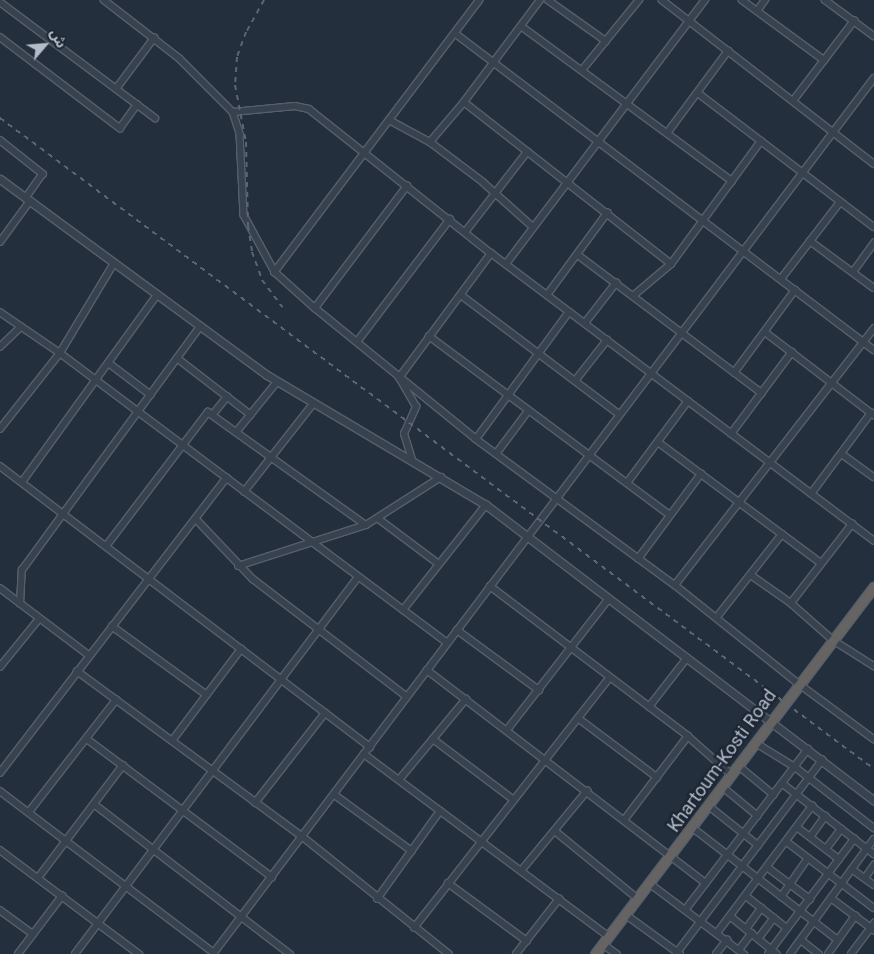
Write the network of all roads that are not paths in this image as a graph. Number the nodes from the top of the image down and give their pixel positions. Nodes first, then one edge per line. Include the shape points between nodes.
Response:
1 (104, 0) edge
2 (480, 0) edge
3 (540, 0) edge
4 (548, 0) edge
5 (639, 0) edge
6 (662, 0) edge
7 (706, 0) edge
8 (742, 0) edge
9 (765, 0) edge
10 (825, 0) edge
11 (0, 2) edge
12 (757, 11) junction
13 (689, 21) junction
14 (854, 21) junction
15 (522, 26) junction
16 (456, 34) junction
17 (874, 36) edge
18 (0, 37) edge
19 (154, 38) junction
20 (606, 41) junction
21 (728, 51) junction
22 (824, 60) junction
23 (494, 63) junction
24 (583, 70) junction
25 (874, 78) edge
26 (116, 89) junction
27 (698, 93) junction
28 (793, 101) junction
29 (464, 102) junction
30 (628, 103) junction
31 (137, 104) junction
32 (233, 112) junction
33 (155, 118) dead end
34 (391, 121) junction
35 (668, 132) junction
36 (832, 132) junction
37 (0, 140) edge
38 (598, 141) junction
39 (761, 141) junction
40 (430, 142) junction
41 (527, 152) junction
42 (365, 153) junction
43 (873, 161) edge
44 (801, 172) junction
45 (0, 179) edge
46 (565, 182) junction
47 (732, 182) junction
48 (407, 186) junction
49 (495, 195) junction
50 (28, 200) junction
51 (840, 202) junction
52 (607, 214) junction
53 (450, 219) junction
54 (703, 220) junction
55 (533, 227) junction
56 (874, 227) edge
57 (466, 232) junction
58 (810, 241) junction
59 (0, 242) edge
60 (874, 243) edge
61 (743, 250) junction
62 (491, 253) junction
63 (578, 255) junction
64 (114, 263) junction
65 (506, 264) junction
66 (671, 264) junction
67 (275, 272) junction
68 (853, 272) junction
69 (781, 279) junction
70 (616, 283) junction
71 (874, 288) edge
72 (796, 290) junction
73 (157, 295) junction
74 (461, 295) junction
75 (547, 295) junction
76 (633, 296) junction
77 (315, 308) junction
78 (0, 312) edge
79 (569, 312) junction
80 (584, 323) junction
81 (21, 326) junction
82 (200, 327) junction
83 (874, 328) edge
84 (765, 332) junction
85 (680, 334) junction
86 (429, 336) junction
87 (607, 340) junction
88 (357, 342) junction
89 (864, 342) junction
90 (0, 347) edge
91 (874, 350) edge
92 (792, 352) junction
93 (60, 353) junction
94 (538, 353) junction
95 (177, 358) junction
96 (110, 364) junction
97 (650, 372) junction
98 (734, 373) junction
99 (399, 378) junction
100 (575, 381) junction
101 (98, 382) junction
102 (277, 382) junction
103 (833, 384) junction
104 (762, 392) junction
105 (151, 395) junction
106 (507, 396) junction
107 (227, 397) junction
108 (688, 401) junction
109 (313, 404) junction
110 (528, 411) junction
111 (138, 412) junction
112 (214, 414) junction
113 (619, 414) junction
114 (872, 414) edge
115 (250, 415) junction
116 (0, 429) edge
117 (238, 430) junction
118 (731, 434) junction
119 (476, 439) junction
120 (658, 442) junction
121 (181, 444) junction
122 (496, 454) junction
123 (842, 454) junction
124 (272, 456) junction
125 (588, 456) junction
126 (412, 460) junction
127 (771, 464) junction
128 (0, 466) edge
129 (701, 474) junction
130 (441, 476) junction
131 (874, 477) edge
132 (226, 478) junction
133 (22, 482) junction
134 (627, 483) junction
135 (244, 492) junction
136 (811, 494) junction
137 (556, 500) junction
138 (739, 502) junction
139 (486, 505) junction
140 (64, 512) junction
141 (670, 515) junction
142 (196, 519) junction
143 (379, 519) junction
144 (852, 524) junction
145 (366, 525) junction
146 (782, 534) junction
147 (527, 538) junction
148 (874, 541) edge
149 (310, 543) junction
150 (107, 545) junction
151 (638, 559) junction
152 (821, 563) junction
153 (439, 564) junction
154 (238, 566) junction
155 (751, 575) junction
156 (358, 577) junction
157 (150, 578) junction
158 (675, 585) junction
159 (490, 586) junction
160 (874, 587) edge
161 (0, 588) edge
162 (608, 600) junction
163 (791, 603) junction
164 (20, 604) junction
165 (403, 610) junction
166 (717, 617) junction
167 (39, 620) junction
168 (112, 626) junction
169 (457, 630) junction
170 (318, 631) junction
171 (833, 640) junction
172 (447, 643) junction
173 (571, 648) junction
174 (241, 649) junction
175 (89, 655) junction
176 (687, 658) junction
177 (874, 666) edge
178 (0, 668) edge
179 (427, 670) junction
180 (77, 671) junction
181 (610, 677) junction
182 (280, 679) junction
183 (799, 684) junction
184 (539, 690) junction
185 (206, 695) junction
186 (406, 696) junction
187 (466, 699) junction
188 (116, 700) junction
189 (649, 707) junction
190 (325, 713) junction
191 (578, 718) junction
192 (772, 723) junction
193 (507, 730) junction
194 (688, 736) junction
195 (87, 739) junction
196 (433, 739) junction
197 (874, 739) edge
198 (172, 741) junction
199 (756, 743) junction
200 (370, 747) junction
201 (808, 749) junction
202 (364, 754) junction
203 (545, 760) junction
204 (822, 760) junction
205 (123, 765) junction
206 (739, 766) junction
207 (795, 767) junction
208 (214, 771) junction
209 (0, 773) edge
210 (732, 775) junction
211 (657, 777) junction
212 (809, 778) junction
213 (399, 780) junction
214 (783, 784) junction
215 (723, 787) junction
216 (0, 790) edge
217 (587, 791) junction
218 (797, 794) junction
219 (335, 795) junction
220 (774, 795) junction
221 (513, 799) junction
222 (874, 801) edge
223 (255, 802) junction
224 (94, 804) junction
225 (709, 806) junction
226 (812, 806) junction
227 (184, 811) junction
228 (440, 811) junction
229 (28, 812) junction
230 (758, 816) junction
231 (825, 816) junction
232 (625, 819) junction
233 (797, 827) junction
234 (692, 828) junction
235 (874, 828) edge
236 (841, 829) junction
237 (555, 830) junction
238 (744, 834) junction
239 (303, 837) junction
240 (810, 837) junction
241 (854, 839) junction
242 (874, 839) edge
243 (66, 840) junction
244 (480, 840) junction
245 (787, 842) junction
246 (758, 845) junction
247 (826, 849) junction
248 (867, 849) junction
249 (155, 850) junction
250 (412, 851) junction
251 (1, 852) edge
252 (874, 854) edge
253 (728, 855) junction
254 (671, 857) junction
255 (808, 858) junction
256 (839, 858) junction
257 (874, 865) edge
258 (742, 866) junction
259 (767, 867) junction
260 (852, 868) junction
261 (521, 871) junction
262 (828, 873) junction
263 (272, 877) junction
264 (38, 878) junction
265 (865, 878) junction
266 (758, 879) junction
267 (649, 882) junction
268 (448, 883) junction
269 (706, 883) junction
270 (790, 884) junction
271 (842, 884) junction
272 (874, 885) edge
273 (128, 887) junction
274 (62, 896) junction
275 (746, 896) junction
276 (781, 896) junction
277 (636, 897) junction
278 (831, 898) junction
279 (377, 899) junction
280 (810, 899) junction
281 (559, 900) junction
282 (761, 908) junction
283 (874, 908) edge
284 (686, 909) junction
285 (0, 910) edge
286 (800, 911) junction
287 (625, 914) junction
288 (242, 916) junction
289 (730, 916) junction
290 (855, 916) junction
291 (774, 918) junction
292 (701, 920) junction
293 (814, 922) junction
294 (99, 923) junction
295 (873, 927) edge
296 (414, 928) junction
297 (788, 928) junction
298 (746, 929) junction
299 (717, 933) junction
300 (752, 933) junction
301 (34, 934) junction
302 (758, 939) junction
303 (606, 940) junction
304 (727, 940) junction
305 (801, 940) junction
306 (838, 940) junction
307 (526, 941) junction
308 (742, 952) edge
309 (770, 952) edge
310 (213, 953) edge
311 (678, 953) edge
312 (18, 954) edge
313 (75, 954) edge
314 (139, 954) edge
315 (290, 954) edge
316 (449, 954) edge
317 (516, 954) edge
318 (596, 954) edge
319 (617, 954) edge
320 (716, 954) edge
321 (777, 954) edge
322 (790, 954) edge
323 (819, 954) edge
324 (828, 954) edge
325 (851, 954) edge

1 - 19 street
2 - 16 street
3 - 15 street
4 - 20 street
5 - 20 street
6 - 13 street
7 - 13 street
8 - 12 street
9 - 12 street
10 - 14 street
11 - 26 street
12 - 22 street
13 - 21 street
13 - 30 street
14 - 17 street
14 - 22 street
15 - 23 street
15 - 24 street
16 - 23 street
16 - 34 street
18 - 31 street via 120,128
19 - 26 street
19 - 32 street
20 - 24 street
21 - 27 street
21 - 28 street
22 - 28 street
23 - 29 street
23 - 38 street
24 - 30 street
25 - 36 street
26 - 31 street
27 - 35 street
27 - 39 street
28 - 36 street
29 - 40 street
29 - 41 street
30 - 35 street
30 - 38 street
31 - 33 street
32 - 42 street via 295,106 308,109
32 - 67 street via 240,134 244,215
34 - 40 street
34 - 42 street
35 - 47 street
36 - 43 street
36 - 44 street
37 - 50 street via 43,174
38 - 46 street
38 - 54 street
39 - 44 street
39 - 47 street
40 - 49 street
41 - 46 street
41 - 49 street
42 - 48 street
42 - 67 street
44 - 51 street
44 - 61 street
45 - 50 street
46 - 52 street
46 - 55 street
47 - 54 street
48 - 53 street
48 - 77 street
49 - 55 street
49 - 57 street
50 - 59 street
50 - 64 street
51 - 56 street
51 - 58 street
52 - 63 street
52 - 66 street
53 - 57 street
53 - 88 street
54 - 61 street
54 - 66 street
55 - 65 street
57 - 62 street
58 - 68 street
58 - 69 street
60 - 68 street
61 - 69 street
61 - 85 street
62 - 65 street
62 - 74 street
63 - 70 street
63 - 75 street
64 - 73 street
64 - 93 street
65 - 75 street
66 - 76 street
67 - 77 street
68 - 71 street
69 - 72 street
70 - 76 street
70 - 80 street
72 - 84 street
72 - 89 street
73 - 82 street
73 - 96 street
74 - 86 street
74 - 94 street
75 - 79 street
76 - 85 street
77 - 88 street
78 - 81 street
79 - 80 street
79 - 94 street
80 - 87 street
81 - 90 street
81 - 93 street
82 - 95 street
82 - 102 street
83 - 89 street
84 - 92 street
84 - 98 street
85 - 97 street
85 - 98 street
86 - 99 street
86 - 106 street
87 - 97 street
87 - 100 street
88 - 99 street
89 - 91 street
89 - 103 street
92 - 103 street
92 - 104 street
93 - 101 street
93 - 116 street
94 - 100 street
94 - 106 street
95 - 105 street
95 - 107 street
96 - 101 street
96 - 105 street
97 - 108 street
97 - 113 street
98 - 104 street
99 - 119 street
99 - 126 street via 416,407 404,434
100 - 113 street
101 - 111 street
101 - 133 street
102 - 109 street
102 - 115 street
103 - 114 street
103 - 127 street
104 - 118 street
105 - 111 street
106 - 110 street
106 - 119 street
107 - 112 street
107 - 115 street
108 - 118 street
108 - 120 street
109 - 124 street
109 - 126 street
110 - 122 street
110 - 125 street
111 - 121 street
111 - 140 street
112 - 117 street
112 - 121 street via 207,413
113 - 125 street
114 - 123 street
115 - 117 street
117 - 124 street
118 - 127 street
119 - 122 street
120 - 129 street
120 - 134 street
121 - 132 street
121 - 150 street
122 - 137 street
123 - 131 street
123 - 136 street
124 - 135 street
124 - 145 street
125 - 134 street
125 - 137 street
126 - 130 street
127 - 136 street
127 - 138 street
128 - 133 street
129 - 138 street
129 - 141 street
130 - 139 street
130 - 143 street
132 - 135 street
132 - 142 street
133 - 140 street
134 - 141 street
135 - 149 street
136 - 144 street
137 - 147 street
137 - 151 street
138 - 146 street
138 - 158 street
139 - 147 street
139 - 153 street
140 - 150 street
140 - 164 street via 22,570
141 - 151 street
142 - 154 street
142 - 157 street
143 - 145 street
143 - 153 street
144 - 148 street
144 - 152 street
145 - 149 street
146 - 152 street
146 - 155 street
147 - 159 street
147 - 162 street
149 - 154 street
149 - 156 street
150 - 157 street
151 - 158 street
152 - 163 street
153 - 165 street
154 - 170 street
155 - 163 street
155 - 166 street
156 - 165 street
156 - 170 street
157 - 168 street
157 - 174 street
158 - 166 street
159 - 169 street
159 - 173 street
160 - 171 highway, Khartoum-Kosti Road
161 - 164 street
162 - 173 street
162 - 176 street
163 - 171 street
164 - 167 street
165 - 172 street
166 - 183 street
167 - 175 street
167 - 178 street
168 - 175 street
168 - 185 street
169 - 172 street
169 - 184 street
170 - 182 street
170 - 186 street
171 - 177 street
171 - 183 highway, Khartoum-Kosti Road
172 - 179 street
173 - 181 street
173 - 184 street
174 - 182 street
174 - 185 street
175 - 180 street
176 - 189 street
176 - 192 street
179 - 186 street
179 - 187 street
180 - 188 street
180 - 209 street
181 - 189 street
181 - 191 street
182 - 190 street
182 - 208 street
183 - 192 highway, Khartoum-Kosti Road
183 - 197 street
184 - 193 street
185 - 198 street
186 - 200 street
187 - 193 street
187 - 196 street
188 - 195 street
188 - 198 street
189 - 194 street
190 - 200 street
190 - 223 street
191 - 203 street
191 - 211 street
192 - 199 highway, Khartoum-Kosti Road
192 - 201 street
193 - 203 street
194 - 210 street
194 - 211 street
195 - 205 street
195 - 229 street
196 - 213 street
196 - 221 street
198 - 208 street
199 - 206 highway, Khartoum-Kosti Road
199 - 207 street
200 - 202 street
201 - 204 street
201 - 207 street
202 - 213 street
202 - 219 street
203 - 217 street
203 - 221 street
204 - 212 street
204 - 222 street
205 - 224 street
205 - 227 street
206 - 210 highway, Khartoum-Kosti Road
206 - 220 street
207 - 212 street
207 - 214 street
208 - 223 street
208 - 227 street
210 - 215 highway, Khartoum-Kosti Road
211 - 232 street
212 - 218 street
212 - 235 street
213 - 228 street
214 - 218 street
214 - 220 street
215 - 225 highway, Khartoum-Kosti Road
215 - 230 street
216 - 229 street
217 - 232 street
217 - 237 street
218 - 226 street
218 - 246 street
219 - 239 street
219 - 250 street
220 - 230 street
221 - 244 street
223 - 239 street
224 - 243 street
224 - 249 street
225 - 234 highway, Khartoum-Kosti Road
225 - 238 street
226 - 231 street
226 - 233 street
227 - 249 street
227 - 263 street
228 - 244 street
228 - 250 street
229 - 243 street
230 - 238 street
231 - 236 street
231 - 240 street
232 - 254 street
233 - 240 street
233 - 245 street
234 - 253 street
234 - 254 highway, Khartoum-Kosti Road
236 - 241 street
236 - 247 street
237 - 261 street
237 - 277 street
238 - 246 street
238 - 253 street
239 - 263 street
239 - 279 street
240 - 247 street
241 - 248 street
241 - 256 street
242 - 248 street
243 - 264 street
243 - 273 street
244 - 261 street
244 - 268 street
245 - 255 street
245 - 259 street
246 - 258 street
247 - 256 street
248 - 252 street
248 - 260 street
249 - 273 street
249 - 288 street
250 - 279 street
251 - 264 street
253 - 258 street
253 - 269 street
254 - 267 highway, Khartoum-Kosti Road
254 - 269 street
255 - 262 street
255 - 270 street
256 - 262 street
257 - 265 street
258 - 266 street
258 - 292 street
259 - 266 street
259 - 270 street
260 - 265 street
260 - 271 street
261 - 281 street
262 - 271 street
262 - 280 street
263 - 288 street
264 - 274 street
265 - 272 street
266 - 275 street
266 - 276 street
267 - 277 highway, Khartoum-Kosti Road
267 - 284 street
268 - 296 street
268 - 307 street
269 - 284 street
270 - 276 street
270 - 280 street
271 - 278 street
271 - 283 street
273 - 294 street
273 - 310 street
274 - 294 street
274 - 301 street
275 - 282 street
275 - 289 street
276 - 286 street
277 - 287 highway, Khartoum-Kosti Road
278 - 290 street
278 - 293 street
279 - 296 street
280 - 286 street
281 - 303 street
281 - 307 street
282 - 291 street
282 - 298 street
284 - 292 street
285 - 301 street
286 - 293 street
286 - 297 street
287 - 303 highway, Khartoum-Kosti Road
287 - 311 street
288 - 310 street
288 - 315 street
289 - 298 street
289 - 299 street
290 - 295 street
290 - 306 street
291 - 297 street
291 - 302 street
292 - 299 street
292 - 311 street
293 - 305 street
293 - 306 street
294 - 313 street
294 - 314 street
295 - 325 street
296 - 316 street
297 - 309 street
298 - 300 street
299 - 304 street
300 - 302 street
300 - 308 street
301 - 312 street
302 - 309 street
303 - 318 highway, Khartoum-Kosti Road
303 - 319 street
304 - 308 street
304 - 320 street
305 - 322 street
305 - 323 street
306 - 324 street
307 - 317 street
309 - 321 street

